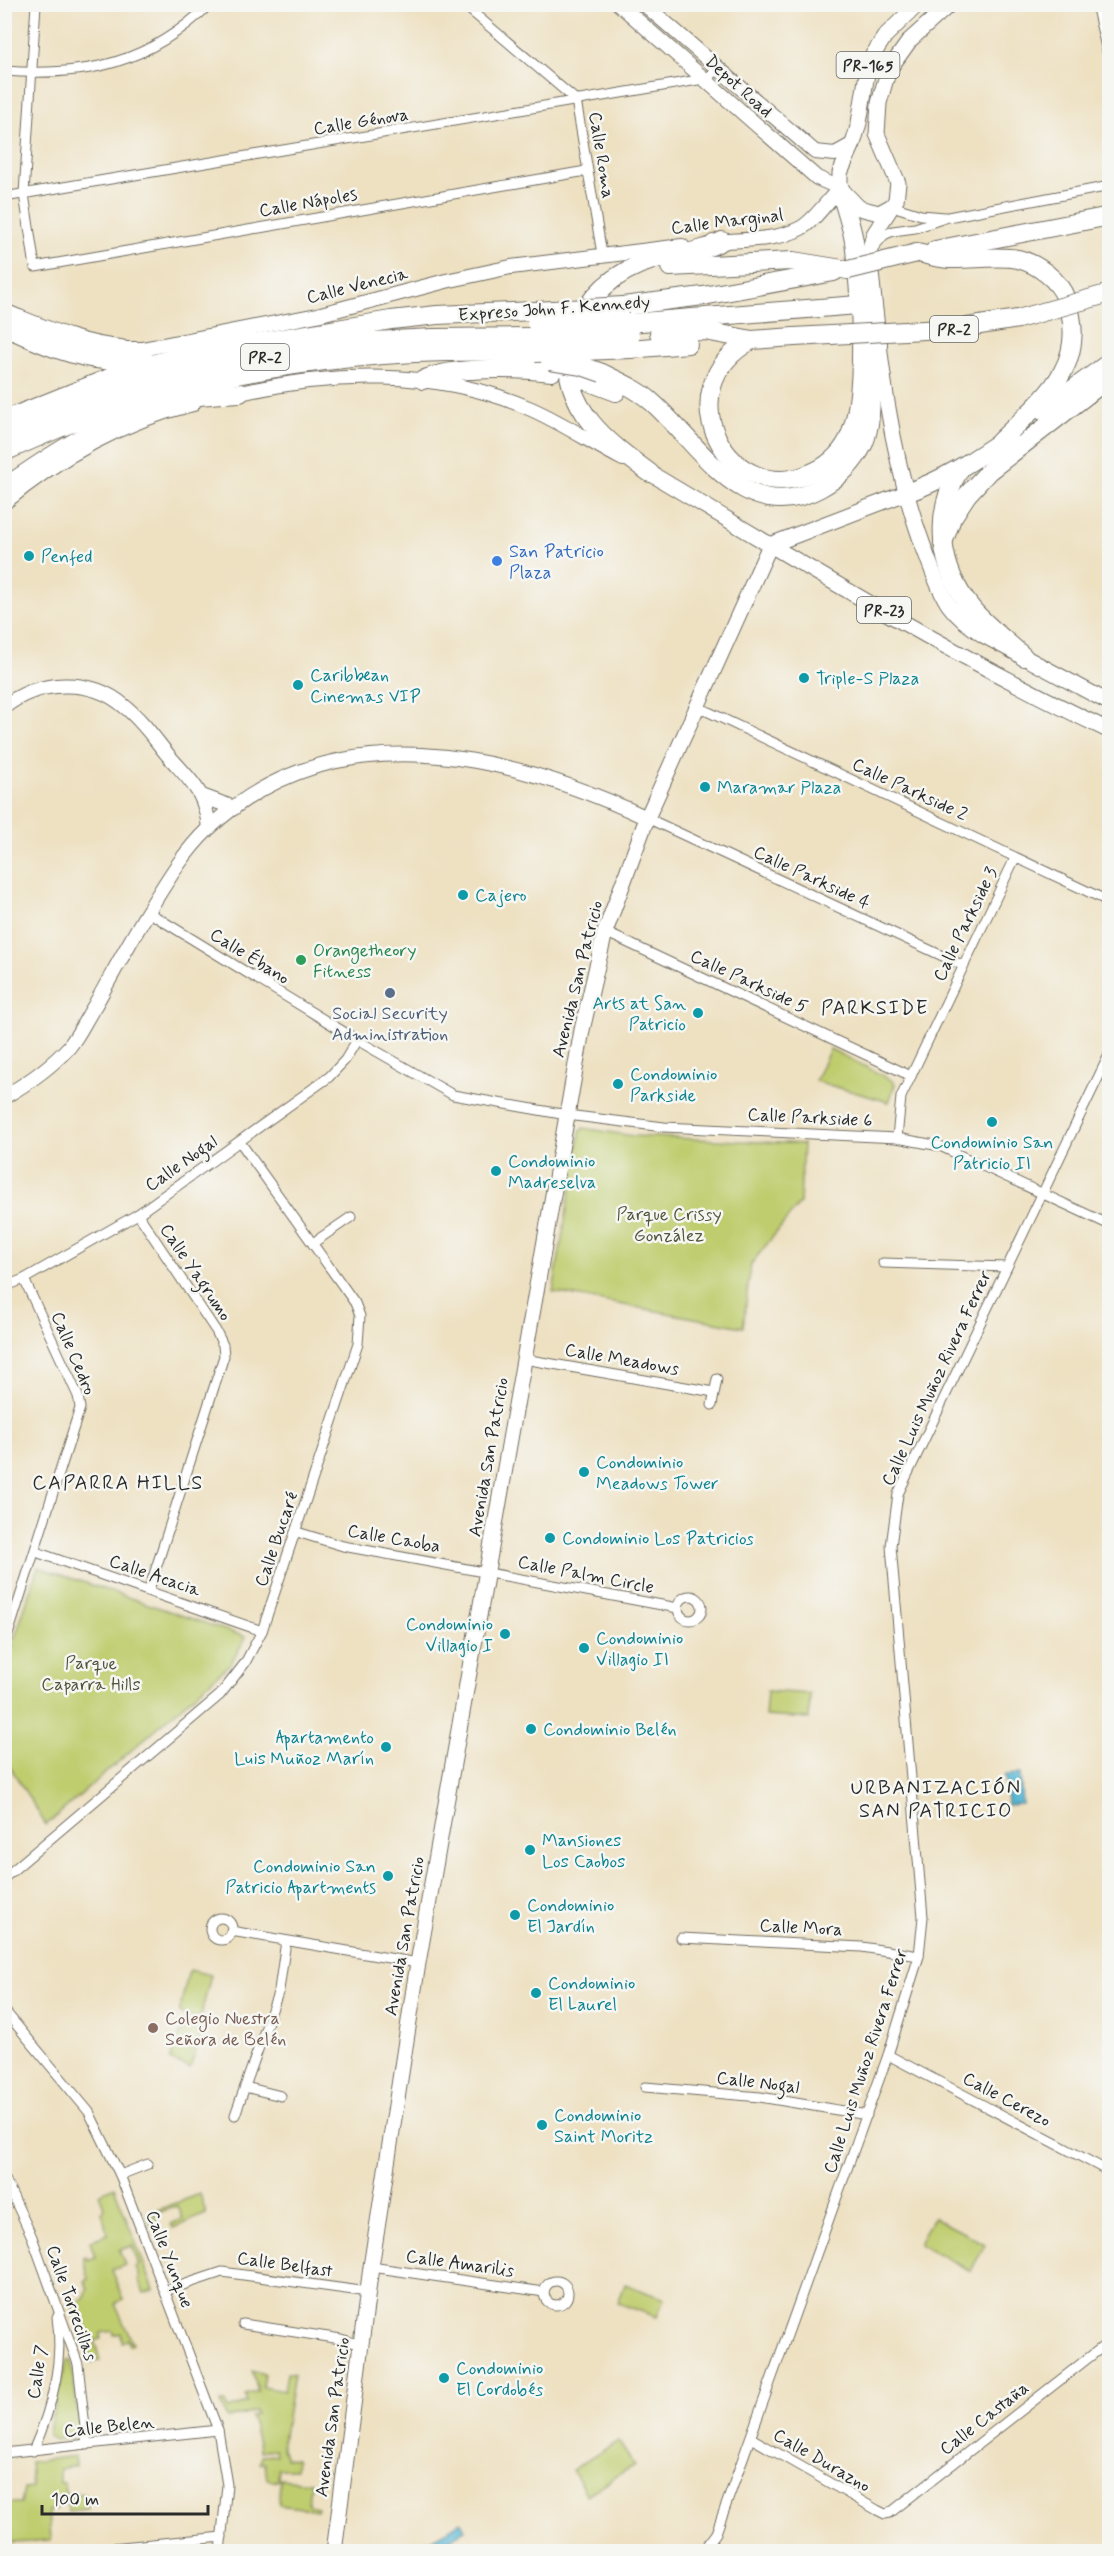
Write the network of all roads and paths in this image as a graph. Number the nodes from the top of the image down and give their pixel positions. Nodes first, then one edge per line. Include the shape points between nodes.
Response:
1 (36, 4) edge
2 (210, 4) edge
3 (463, 4) edge
4 (619, 4) edge
5 (644, 4) edge
6 (918, 4) edge
7 (950, 4) edge
8 (1095, 4) edge
9 (1110, 65) edge
10 (719, 70) junction
11 (4, 71) edge
12 (32, 73) junction
13 (705, 79) junction
14 (576, 100) junction
15 (853, 144) junction
16 (586, 171) junction
17 (1110, 186) edge
18 (840, 188) junction
19 (24, 194) junction
20 (4, 197) edge
21 (892, 206) junction
22 (1110, 216) edge
23 (948, 217) junction
24 (722, 241) junction
25 (869, 252) junction
26 (917, 253) junction
27 (602, 254) junction
28 (848, 270) junction
29 (605, 286) junction
30 (1110, 293) edge
31 (858, 305) junction
32 (4, 312) edge
33 (4, 326) edge
34 (628, 328) junction
35 (536, 331) junction
36 (752, 340) junction
37 (878, 344) junction
38 (121, 349) joint
39 (164, 361) junction
40 (1110, 362) edge
41 (1110, 377) edge
42 (423, 380) junction
43 (240, 393) junction
44 (4, 420) edge
45 (684, 434) junction
46 (4, 435) edge
47 (1000, 441) junction
48 (4, 452) edge
49 (960, 469) junction
50 (650, 473) junction
51 (4, 488) edge
52 (906, 493) junction
53 (4, 503) edge
54 (944, 543) junction
55 (770, 545) junction
56 (1024, 657) junction
57 (1110, 703) edge
58 (696, 706) junction
59 (4, 707) edge
60 (1110, 731) edge
61 (202, 795) junction
62 (234, 808) junction
63 (646, 818) junction
64 (209, 828) junction
65 (1015, 858) junction
66 (1110, 902) edge
67 (148, 912) junction
68 (605, 932) junction
69 (964, 966) junction
70 (357, 1040) junction
71 (1110, 1053) edge
72 (911, 1076) junction
73 (4, 1098) edge
74 (567, 1115) junction
75 (897, 1138) junction
76 (240, 1142) junction
77 (1042, 1193) junction
78 (138, 1214) junction
79 (351, 1217) dead end
80 (1110, 1225) edge
81 (313, 1243) junction
82 (883, 1263) dead end
83 (1005, 1267) junction
84 (24, 1279) junction
85 (4, 1287) edge
86 (524, 1359) junction
87 (717, 1379) dead end
88 (714, 1392) junction
89 (712, 1405) dead end
90 (297, 1533) junction
91 (36, 1552) junction
92 (487, 1572) junction
93 (149, 1590) junction
94 (678, 1608) dead end
95 (262, 1630) junction
96 (4, 1647) edge
97 (5, 1875) edge
98 (231, 1931) dead end
99 (681, 1938) dead end
100 (286, 1941) junction
101 (920, 1956) junction
102 (418, 1964) junction
103 (4, 2010) edge
104 (888, 2055) junction
105 (245, 2087) junction
106 (645, 2087) dead end
107 (281, 2096) dead end
108 (236, 2115) dead end
109 (867, 2115) junction
110 (148, 2163) dead end
111 (1110, 2172) edge
112 (120, 2175) junction
113 (4, 2177) edge
114 (371, 2267) junction
115 (165, 2291) junction
116 (368, 2292) junction
117 (544, 2292) dead end
118 (54, 2296) junction
119 (243, 2325) dead end
120 (1110, 2341) edge
121 (361, 2345) junction
122 (218, 2430) junction
123 (751, 2438) junction
124 (87, 2445) junction
125 (33, 2451) junction
126 (4, 2453) edge
127 (877, 2510) joint
128 (222, 2537) junction
129 (72, 2552) edge
130 (220, 2552) edge
131 (334, 2552) edge
132 (702, 2552) edge

1 - 12 street
2 - 12 street via 156,46 125,59 94,69
3 - 14 street, Calle Roma
4 - 13 street, Depot Road
5 - 10 street, Depot Road
6 - 15 main road, PR-165 via 885,36 869,61
7 - 21 main road, PR-165 via 910,40 885,82 877,134 898,183
8 - 9 street
10 - 13 street, Calle Génova
10 - 15 street, Depot Road via 815,152 836,154
11 - 12 street
12 - 19 street
13 - 14 street, Calle Génova
13 - 18 street, Depot Road via 817,178
14 - 16 street, Calle Roma
14 - 19 street, Calle Génova
15 - 18 main road, PR-165 via 840,173
16 - 19 street, Calle Nápoles via 35,267
16 - 27 street, Calle Roma
17 - 23 street
18 - 21 main road via 859,208 879,213
18 - 24 street, Calle Marginal via 801,229 777,236
18 - 31 highway via 854,241
19 - 20 street, Calle Génova
21 - 23 street via 921,215
21 - 25 main road via 874,234
22 - 26 highway, Expreso John F. Kennedy / PR-2
23 - 25 street via 893,231
24 - 27 street, Calle Marginal
24 - 29 highway via 706,250 637,265
25 - 37 main road
26 - 28 highway, Expreso John F. Kennedy / PR-2, bridge
26 - 47 highway via 947,259 1018,259 1045,272 1063,292 1074,328 1069,357 1052,391
27 - 38 street, Calle Venecia via 511,267 317,315 142,349
28 - 29 highway via 793,261 699,264 641,271
28 - 34 highway, Expreso John F. Kennedy / PR-2 via 703,296
29 - 50 highway via 589,304 573,334 567,358 569,379 585,417 618,450
30 - 36 highway, PR-2, bridge via 1018,319 961,328
31 - 34 highway
31 - 36 highway via 861,357 854,426 836,457 804,476 786,480 751,472 722,448 714,432 709,414 714,378 723,362
32 - 38 highway via 80,342
33 - 39 highway via 85,357
34 - 35 highway, bridge
34 - 35 highway, Expreso John F. Kennedy / PR-2, bridge
34 - 36 highway
35 - 39 highway, Expreso John F. Kennedy / PR-2 via 507,312 391,320
35 - 45 highway, bridge via 550,360 602,373 644,396
35 - 46 highway, Expreso John F. Kennedy / PR-2 via 353,342 213,366 156,378
35 - 48 highway via 455,352 352,358 206,382 136,400
37 - 45 highway via 872,364 871,409 862,446 839,476 815,491 778,499 741,489
37 - 52 main road
39 - 44 highway, Expreso John F. Kennedy / PR-2 via 129,370
40 - 47 highway
41 - 54 highway via 988,471 952,518
42 - 43 street via 327,380
42 - 45 highway via 449,372 552,372 584,380 644,405
42 - 50 street via 479,389 532,409
43 - 51 highway via 182,398 111,423 59,451
43 - 53 street via 185,406 94,442
47 - 49 highway
49 - 52 highway
49 - 54 highway via 945,499
50 - 55 main road
52 - 55 main road
52 - 56 main road via 933,573 950,606 983,635
54 - 56 highway via 957,586 974,610
55 - 58 main road, Avenida San Patricio
55 - 60 main road, PR-23 via 975,662
56 - 57 main road
58 - 63 main road, Avenida San Patricio
58 - 65 street, Calle Parkside 2
59 - 61 street via 29,691 49,687 100,691 124,705
61 - 62 street
61 - 64 street
62 - 63 street via 284,779 336,760 407,752 451,756 525,773 581,789
62 - 64 street
63 - 68 main road, Avenida San Patricio
63 - 69 street, Calle Parkside 4
64 - 67 street via 183,858
65 - 66 street, Calle Parkside 2
65 - 69 street, Calle Parkside 3
67 - 70 street, Calle Ébano
67 - 73 street via 69,1046 36,1078
68 - 72 street, Calle Parkside 5
68 - 74 main road, Avenida San Patricio
69 - 72 street, Calle Parkside 3
70 - 74 street, Calle Ébano via 444,1091
70 - 76 street, Calle Nogal via 329,1077
71 - 77 street, Calle Luis Muñoz Rivera Ferrer
72 - 75 street, Calle Parkside 3 via 901,1096
74 - 75 street, Calle Parkside 6 via 664,1127
74 - 86 main road, Avenida San Patricio
75 - 77 street, Calle Parkside 6 via 940,1146
76 - 78 street, Calle Nogal
76 - 81 street, Calle Bucaré
77 - 80 street
77 - 83 street, Calle Luis Muñoz Rivera Ferrer
78 - 84 street, Calle Nogal
78 - 93 street, Calle Yagrumo via 216,1331 224,1356
79 - 81 street
81 - 90 street, Calle Bucaré via 355,1303 361,1331
82 - 83 street
83 - 101 street, Calle Luis Muñoz Rivera Ferrer via 917,1452 895,1509 891,1546 923,1917
84 - 85 street, Calle Nogal
84 - 91 street, Calle Cedro via 80,1408
86 - 88 street, Calle Meadows
86 - 92 main road, Avenida San Patricio
87 - 88 street
88 - 89 street
90 - 92 street, Calle Caoba via 343,1546
90 - 95 street, Calle Bucaré
91 - 93 street, Calle Acacia
91 - 96 street, Calle Cedro
92 - 94 street, Calle Palm Circle
92 - 102 main road, Avenida San Patricio
93 - 95 street, Calle Acacia
95 - 97 street, Calle Bucaré via 245,1663 220,1695
98 - 100 street
99 - 101 street, Calle Mora via 862,1947
100 - 102 street
100 - 105 street via 279,1990
101 - 104 street, Calle Luis Muñoz Rivera Ferrer
102 - 114 main road, Avenida San Patricio
103 - 112 street, Calle Yunque via 89,2112
104 - 109 street, Calle Luis Muñoz Rivera Ferrer
104 - 111 street, Calle Cerezo
105 - 107 street
105 - 108 street
106 - 109 street, Calle Nogal via 760,2097
109 - 123 street, Calle Luis Muñoz Rivera Ferrer
110 - 112 street
112 - 115 street, Calle Yunque
113 - 118 street, Calle Torrecillas
114 - 116 main road, Avenida San Patricio
114 - 117 street, Calle Amarilis
115 - 116 street, Calle Belfast via 222,2272
115 - 122 street, Calle Yunque
116 - 121 main road, Avenida San Patricio
118 - 124 street, Calle Torrecillas via 78,2364
118 - 125 street, Calle 7 via 61,2351 59,2366
119 - 121 street
120 - 127 street, Calle Castaña via 891,2513
121 - 131 main road, Avenida San Patricio
122 - 124 street, Calle Belen
122 - 128 street, Calle Yunque via 227,2485
123 - 127 street, Calle Durazno
123 - 132 street, Calle Luis Muñoz Rivera Ferrer via 716,2533
124 - 125 street, Calle Belen
125 - 126 street, Calle Belen
128 - 129 street
128 - 130 street, Calle Yunque

